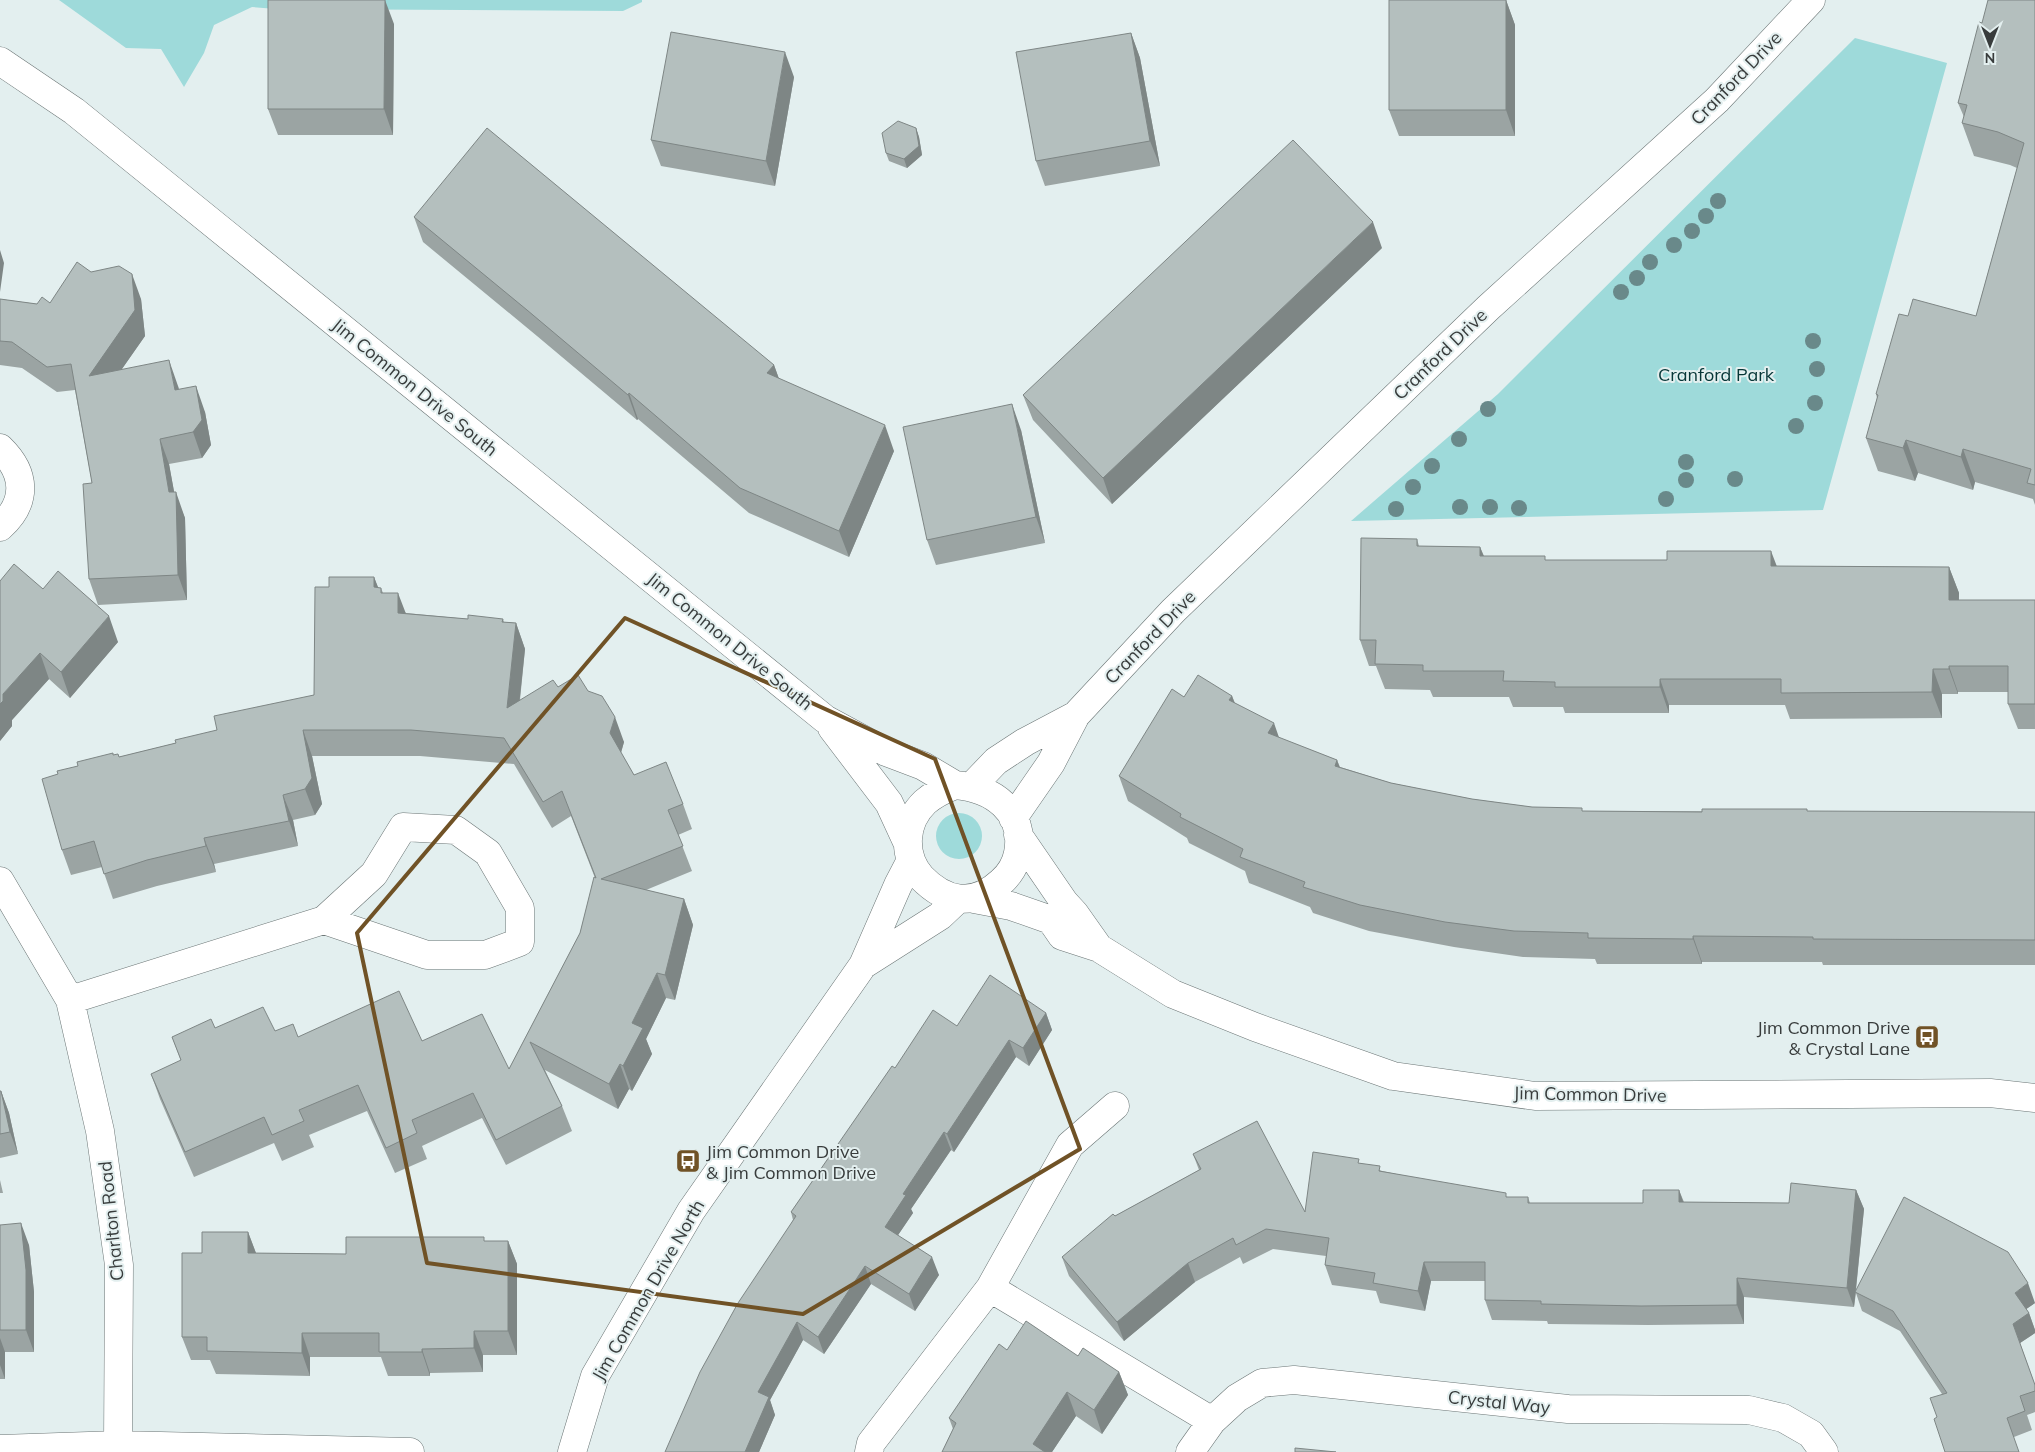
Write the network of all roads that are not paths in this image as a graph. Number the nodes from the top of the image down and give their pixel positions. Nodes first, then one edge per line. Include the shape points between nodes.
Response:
1 (1810, 0) edge
2 (0, 61) edge
3 (0, 448) edge
4 (0, 527) edge
5 (1076, 716) junction
6 (825, 719) junction
7 (964, 785) junction
8 (1016, 826) junction
9 (909, 852) junction
10 (0, 881) edge
11 (966, 899) junction
12 (324, 920) junction
13 (1099, 948) junction
14 (863, 965) junction
15 (70, 1000) junction
16 (2035, 1082) edge
17 (1990, 1093) junction
18 (2035, 1098) edge
19 (1115, 1106) dead end
20 (990, 1288) junction
21 (1212, 1421) junction
22 (118, 1445) junction
23 (0, 1449) edge
24 (410, 1452) edge
25 (572, 1452) edge
26 (868, 1452) edge
27 (1190, 1452) edge
28 (1824, 1452) edge

1 - 5 street, Cranford Drive via 1717,100 1480,315 1173,611
2 - 6 street, Jim Common Drive South via 74,110
3 - 4 street via 11,458 21,488 11,518
5 - 7 street, Cranford Drive via 1025,742
5 - 8 street, Cranford Drive
6 - 7 street, Jim Common Drive South via 886,752
6 - 9 street, Jim Common Drive South via 889,803
7 - 8 street via 989,792 1003,803
7 - 9 street via 939,792 918,810 910,826
8 - 11 street via 1018,853 1014,866 992,890
8 - 13 street, Jim Common Drive via 1064,902
9 - 11 street via 921,876 938,892
9 - 14 street, Jim Common Drive North
10 - 15 street, Charlton Road
11 - 13 street, Jim Common Drive via 1012,906 1051,920 1062,936
11 - 14 street, Jim Common Drive North
12 - 12 street via 427,955 485,955 520,942 520,908 488,854 456,830 403,827 374,874
12 - 15 street
13 - 17 street, Jim Common Drive via 1173,994 1393,1076 1535,1096
14 - 25 street, Jim Common Drive North via 691,1211 595,1376
15 - 22 street, Charlton Road via 100,1132 118,1265
16 - 17 street, Jim Common Drive
17 - 18 street, Jim Common Drive
19 - 20 street via 1070,1146
20 - 21 street
20 - 26 street via 871,1443
21 - 27 street, Crystal Way
21 - 28 street, Crystal Way via 1236,1398 1262,1383 1294,1380 1568,1410 1749,1410 1783,1418 1811,1434
22 - 23 street
22 - 24 street

